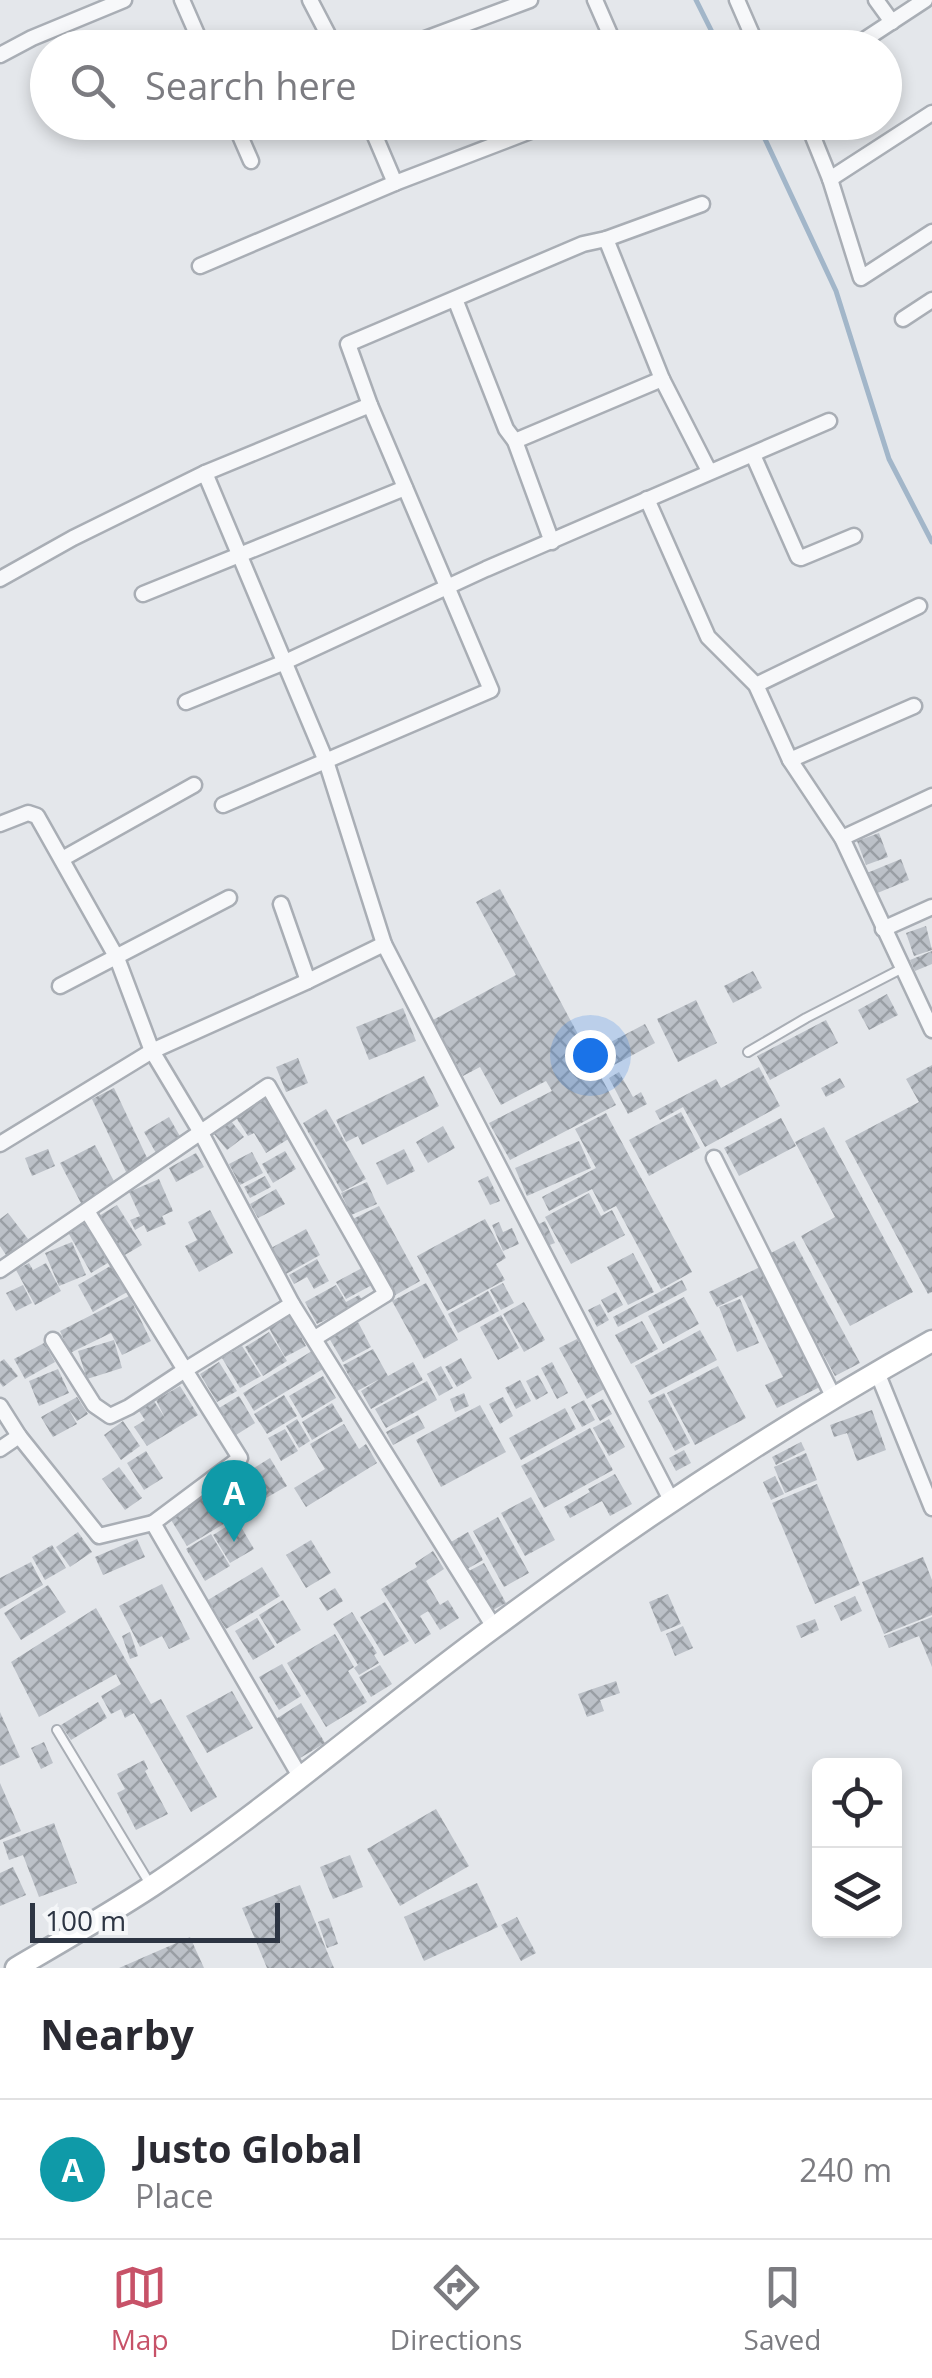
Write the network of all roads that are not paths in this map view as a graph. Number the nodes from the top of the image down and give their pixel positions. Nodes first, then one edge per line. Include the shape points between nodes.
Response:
1 (124, 0) edge
2 (182, 0) edge
3 (310, 0) edge
4 (530, 0) edge
5 (595, 0) edge
6 (737, 0) edge
7 (876, 0) edge
8 (926, 0) edge
9 (892, 22) junction
10 (51, 30) edge
11 (194, 30) edge
12 (326, 30) edge
13 (449, 30) edge
14 (608, 30) edge
15 (749, 30) edge
16 (880, 30) edge
17 (30, 39) edge
18 (0, 55) edge
19 (932, 113) edge
20 (902, 132) edge
21 (242, 140) edge
22 (377, 140) edge
23 (507, 140) edge
24 (814, 140) edge
25 (890, 140) edge
26 (251, 161) dead end
27 (830, 179) junction
28 (395, 183) junction
29 (702, 204) dead end
30 (932, 232) edge
31 (606, 239) junction
32 (200, 266) dead end
33 (454, 299) junction
34 (932, 300) edge
35 (902, 319) dead end
36 (662, 379) junction
37 (370, 405) junction
38 (828, 421) dead end
39 (515, 441) junction
40 (752, 455) junction
41 (709, 472) junction
42 (205, 474) junction
43 (406, 488) junction
44 (647, 499) junction
45 (854, 536) dead end
46 (552, 542) junction
47 (240, 554) junction
48 (0, 579) edge
49 (446, 587) junction
50 (143, 594) dead end
51 (919, 606) dead end
52 (285, 662) junction
53 (756, 685) junction
54 (186, 702) dead end
55 (914, 706) dead end
56 (790, 760) junction
57 (326, 761) junction
58 (194, 785) dead end
59 (932, 796) edge
60 (222, 805) dead end
61 (0, 824) edge
62 (842, 838) junction
63 (62, 860) junction
64 (229, 898) dead end
65 (282, 904) dead end
66 (932, 907) edge
67 (883, 929) junction
68 (384, 944) junction
69 (117, 958) junction
70 (901, 968) junction
71 (308, 981) junction
72 (60, 986) dead end
73 (931, 1027) edge
74 (152, 1051) junction
75 (748, 1052) dead end
76 (200, 1131) junction
77 (0, 1144) edge
78 (714, 1158) dead end
79 (87, 1211) junction
80 (0, 1270) edge
81 (292, 1304) junction
82 (315, 1338) junction
83 (53, 1340) dead end
84 (932, 1342) edge
85 (185, 1370) junction
86 (877, 1372) junction
87 (834, 1398) junction
88 (0, 1406) edge
89 (19, 1436) junction
90 (0, 1449) edge
91 (671, 1500) junction
92 (932, 1508) edge
93 (152, 1522) junction
94 (494, 1627) junction
95 (57, 1730) dead end
96 (301, 1778) junction
97 (152, 1886) junction
98 (16, 1968) edge

1 - 10 street
2 - 11 street
3 - 12 street
4 - 13 street
5 - 14 street
6 - 15 street
7 - 9 street
8 - 9 street
9 - 16 street
17 - 18 street
19 - 20 street
21 - 26 street
22 - 28 street
23 - 28 street
24 - 27 street
25 - 27 street
27 - 30 street via 861,278
28 - 32 street
29 - 31 street
31 - 33 street
31 - 36 street
33 - 37 street via 348,344
33 - 39 street
34 - 35 street
36 - 39 street
36 - 41 street
37 - 42 street
37 - 43 street
38 - 40 street
39 - 46 street
40 - 41 street
40 - 45 street via 798,557
41 - 44 street
42 - 47 street
42 - 48 street
43 - 47 street
43 - 49 street
44 - 46 street
44 - 53 street via 708,637
46 - 49 street
47 - 50 street
47 - 52 street
49 - 52 street
49 - 57 street via 491,690
51 - 53 street
52 - 54 street
52 - 57 street
53 - 56 street
55 - 56 street
56 - 62 street
57 - 60 street
57 - 68 street
58 - 63 street
59 - 62 street
61 - 63 street via 37,816
62 - 67 street
63 - 69 street
64 - 69 street
65 - 71 street
66 - 67 street
67 - 70 street
68 - 71 street
68 - 91 street
69 - 72 street
69 - 74 street
70 - 73 street
70 - 75 lane
71 - 74 street
74 - 76 street
74 - 77 street
76 - 79 street
76 - 81 street
76 - 82 street via 268,1086 386,1294
78 - 87 street
79 - 80 street
79 - 85 street
81 - 82 street
81 - 85 street
82 - 94 street
83 - 85 street via 94,1406 110,1416
84 - 86 street
85 - 93 street via 240,1458
86 - 87 street
86 - 92 street
87 - 91 street
88 - 89 street
89 - 90 street
89 - 93 street via 99,1536
91 - 94 street
93 - 96 street
94 - 96 street
95 - 97 lane
96 - 97 street
97 - 98 street

